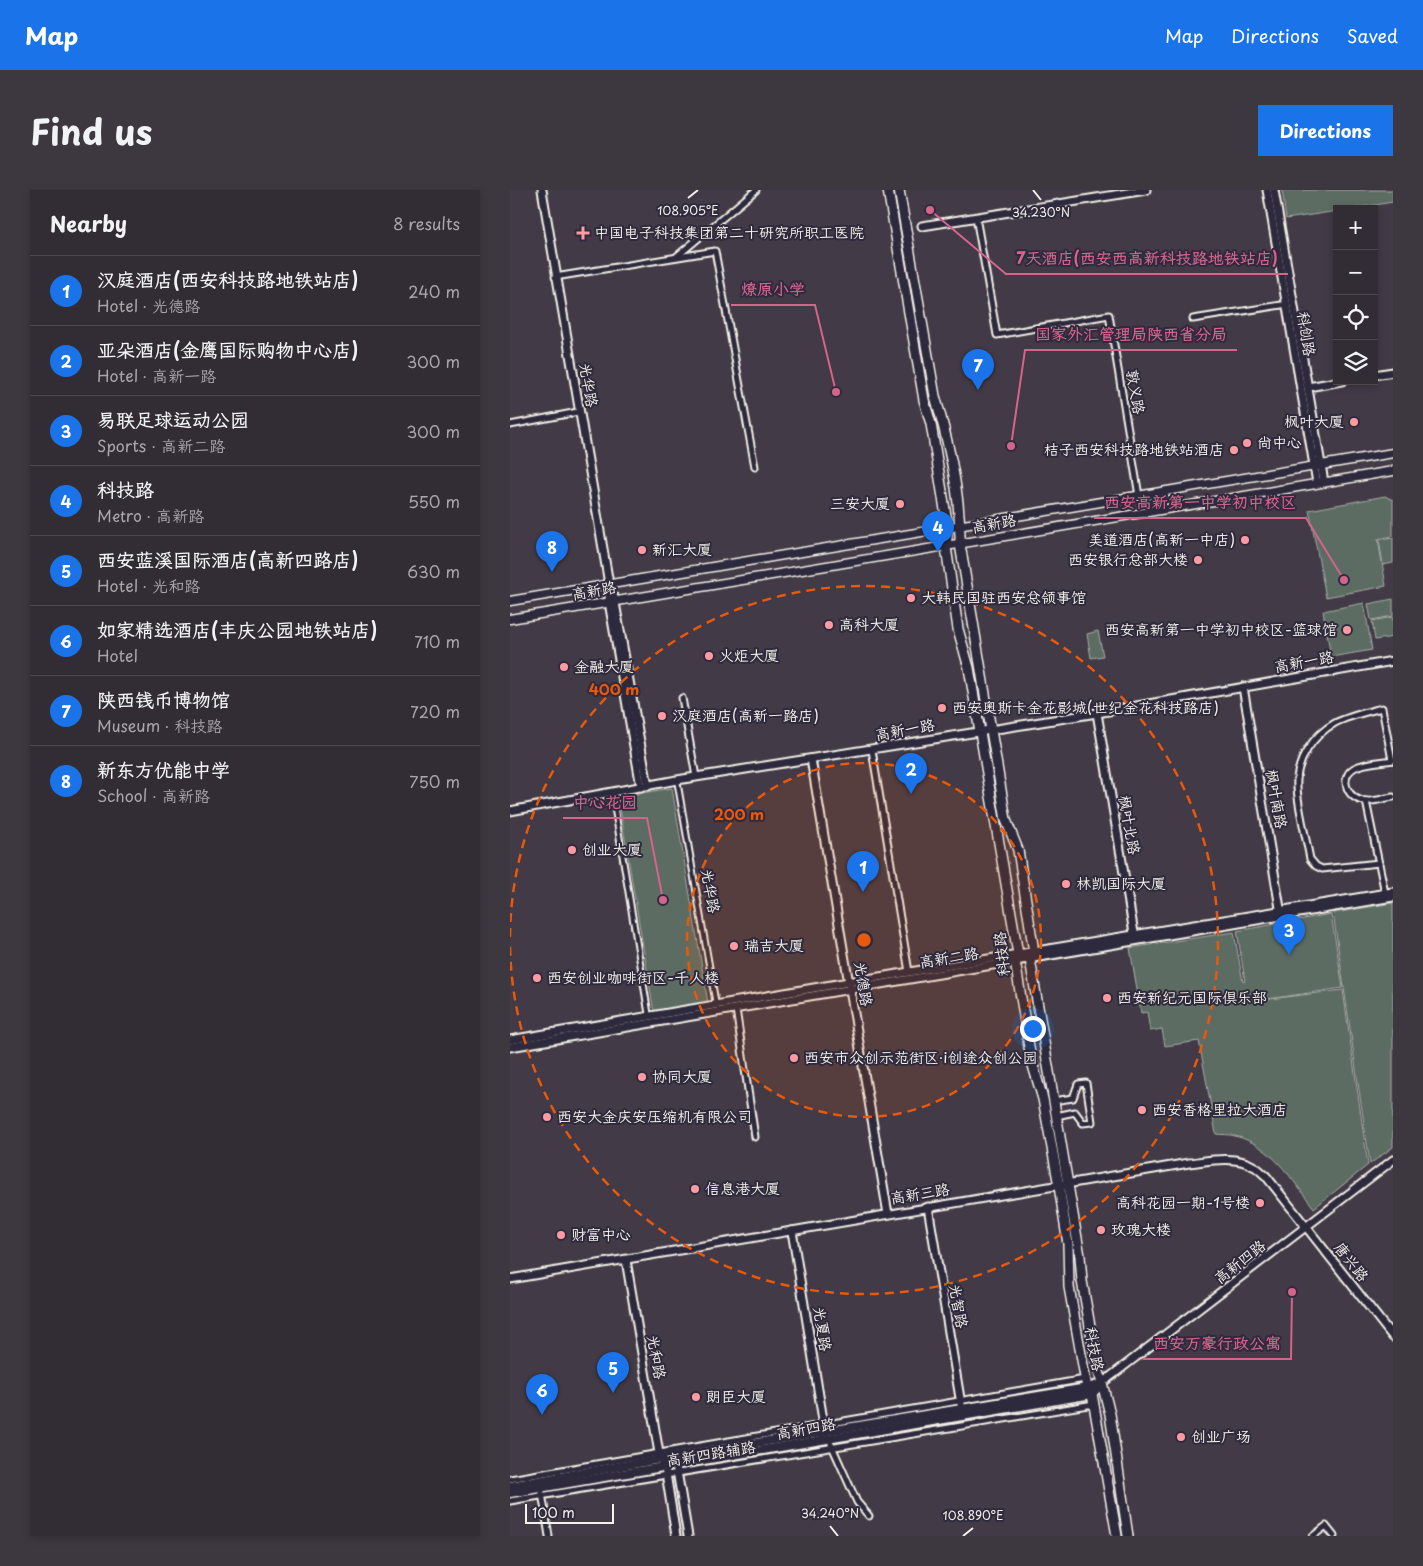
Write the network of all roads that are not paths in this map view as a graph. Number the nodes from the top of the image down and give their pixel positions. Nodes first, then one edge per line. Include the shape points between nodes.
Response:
1 (542, 190) edge
2 (756, 190) edge
3 (888, 190) edge
4 (899, 190) edge
5 (1146, 190) edge
6 (1267, 190) edge
7 (1274, 190) edge
8 (1100, 194) edge
9 (976, 218) junction
10 (922, 226) dead end
11 (676, 258) junction
12 (556, 277) junction
13 (1290, 303) junction
14 (1193, 319) dead end
15 (1393, 372) edge
16 (1378, 375) edge
17 (1333, 383) edge
18 (1308, 387) junction
19 (578, 412) junction
20 (510, 426) edge
21 (1393, 453) edge
22 (1318, 466) junction
23 (755, 467) dead end
24 (1393, 470) edge
25 (1321, 483) junction
26 (1139, 496) junction
27 (960, 526) junction
28 (948, 528) junction
29 (960, 544) junction
30 (946, 547) junction
31 (609, 584) junction
32 (510, 601) edge
33 (613, 601) junction
34 (510, 619) edge
35 (1393, 661) edge
36 (1242, 687) junction
37 (682, 698) dead end
38 (1097, 713) junction
39 (991, 730) junction
40 (981, 732) junction
41 (872, 750) junction
42 (811, 759) junction
43 (1392, 760) edge
44 (696, 777) junction
45 (677, 780) junction
46 (644, 786) junction
47 (612, 792) junction
48 (1393, 797) edge
49 (1366, 801) junction
50 (510, 811) edge
51 (1379, 863) junction
52 (1393, 892) edge
53 (1385, 893) junction
54 (1393, 897) edge
55 (1281, 914) junction
56 (1134, 938) junction
57 (1032, 955) junction
58 (1017, 958) junction
59 (909, 972) junction
60 (849, 985) junction
61 (716, 1006) junction
62 (736, 1009) junction
63 (649, 1017) junction
64 (510, 1040) edge
65 (510, 1047) edge
66 (1054, 1101) junction
67 (1056, 1116) junction
68 (756, 1137) dead end
69 (1393, 1160) edge
70 (1063, 1185) junction
71 (928, 1207) junction
72 (888, 1214) junction
73 (1307, 1228) junction
74 (792, 1231) junction
75 (626, 1260) junction
76 (510, 1279) edge
77 (1393, 1337) edge
78 (1085, 1379) junction
79 (1102, 1383) junction
80 (1089, 1391) junction
81 (961, 1401) junction
82 (1094, 1404) junction
83 (962, 1410) junction
84 (828, 1436) junction
85 (659, 1456) junction
86 (677, 1469) junction
87 (665, 1471) junction
88 (510, 1479) edge
89 (510, 1486) edge
90 (542, 1491) junction
91 (510, 1493) edge
92 (510, 1500) edge
93 (869, 1516) dead end
94 (549, 1536) edge
95 (676, 1536) edge
96 (688, 1536) edge
97 (1117, 1536) edge
98 (1128, 1536) edge
99 (1313, 1536) edge
100 (1334, 1536) edge

1 - 12 street, 光华路
2 - 11 street
3 - 28 main road, 科技路
4 - 27 main road, 科技路 via 934,396 945,429
5 - 8 street
6 - 13 street, 科创路
7 - 13 street, 科创路
8 - 9 street
9 - 10 street
9 - 26 street, 敦义路 via 997,335 1109,315
11 - 12 street
11 - 23 street via 715,251
12 - 19 street, 光华路
13 - 14 street
13 - 18 street, 科创路
13 - 22 street, 科创路
15 - 16 street
17 - 18 street
18 - 22 street, 科创路
19 - 20 street
19 - 31 street, 光华路
21 - 22 main road, 高新路
22 - 25 street, 科创路
22 - 26 main road, 高新路
24 - 25 main road, 高新路
25 - 29 main road, 高新路
26 - 27 main road, 高新路
27 - 28 main road, 高新路
27 - 29 main road, 科技路
28 - 30 main road, 科技路
28 - 31 main road, 高新路
29 - 30 main road, 高新路
29 - 39 main road, 科技路
30 - 33 main road, 高新路
30 - 40 main road, 科技路 via 958,629
31 - 32 main road, 高新路
31 - 33 street, 光华路
33 - 34 main road, 高新路
33 - 46 street, 光华路
35 - 36 street, 高新一路
36 - 38 street, 高新一路
36 - 55 street, 枫叶南路
37 - 44 street
38 - 39 street, 高新一路
38 - 56 street, 枫叶北路
39 - 40 street, 高新一路
39 - 57 main road, 科技路 via 1006,820 1018,850
40 - 41 street, 高新一路
40 - 58 main road, 科技路
41 - 42 street, 高新一路
41 - 59 street
42 - 44 street, 高新一路
42 - 60 street, 光德路
43 - 49 street via 1359,766 1348,774 1345,783 1349,792 1356,799
43 - 51 street via 1382,708 1334,724 1312,742 1300,765 1296,786 1310,859 1316,866 1322,869
44 - 45 street, 高新一路
45 - 46 street, 高新一路
45 - 61 street, 光华路
46 - 47 street, 高新一路
47 - 50 street, 高新一路
47 - 63 street
48 - 49 street
49 - 51 street
51 - 53 street
52 - 53 street, 高新二路
53 - 55 street, 高新二路
54 - 55 street, 高新二路
55 - 56 street, 高新二路
56 - 57 street, 高新二路
57 - 58 street, 高新二路
57 - 66 main road, 科技路
58 - 59 street, 高新二路
58 - 60 street, 高新二路
58 - 70 main road, 科技路 via 1031,1059
59 - 60 street, 高新二路
60 - 61 street, 高新二路
60 - 62 street, 高新二路
60 - 72 street, 光德路
61 - 63 street, 高新二路
62 - 65 street, 高新二路
62 - 68 street
63 - 64 street, 高新二路
66 - 67 main road, 科技路
66 - 67 street via 1073,1098 1078,1084 1086,1083 1092,1122 1083,1123 1075,1112
67 - 70 main road, 科技路
69 - 73 street, 高新四路
70 - 71 street, 高新三路
70 - 73 street, 高新三路 via 1189,1163 1241,1162 1266,1176
70 - 78 main road, 科技路 via 1069,1287
70 - 79 main road, 科技路 via 1080,1256 1083,1290
71 - 72 street, 高新三路
71 - 81 street, 光智路
72 - 74 street, 高新三路
73 - 77 street, 唐兴路
73 - 79 street, 高新四路
74 - 75 street, 高新三路
74 - 84 street, 光夏路
75 - 76 street, 高新三路
75 - 85 street, 光和路
78 - 80 main road, 科技路
78 - 81 street
79 - 80 main road, 高新四路
79 - 98 main road, 科技路 via 1110,1414
80 - 82 main road, 科技路
80 - 83 main road, 高新四路
80 - 84 main road, 高新四路
81 - 83 street, 光智路
81 - 84 street
82 - 84 street
82 - 97 main road, 科技路
83 - 84 main road, 高新四路
84 - 85 main road, 高新四路
84 - 86 main road, 高新四路
84 - 93 street via 857,1502
85 - 86 street
85 - 87 street
85 - 88 street, 高新四路辅路
85 - 89 main road, 高新四路
86 - 87 main road, 高新四路
86 - 96 street
87 - 90 main road, 高新四路
87 - 95 street
90 - 91 main road, 高新四路
90 - 92 street
90 - 94 street
99 - 100 street via 1326,1526

